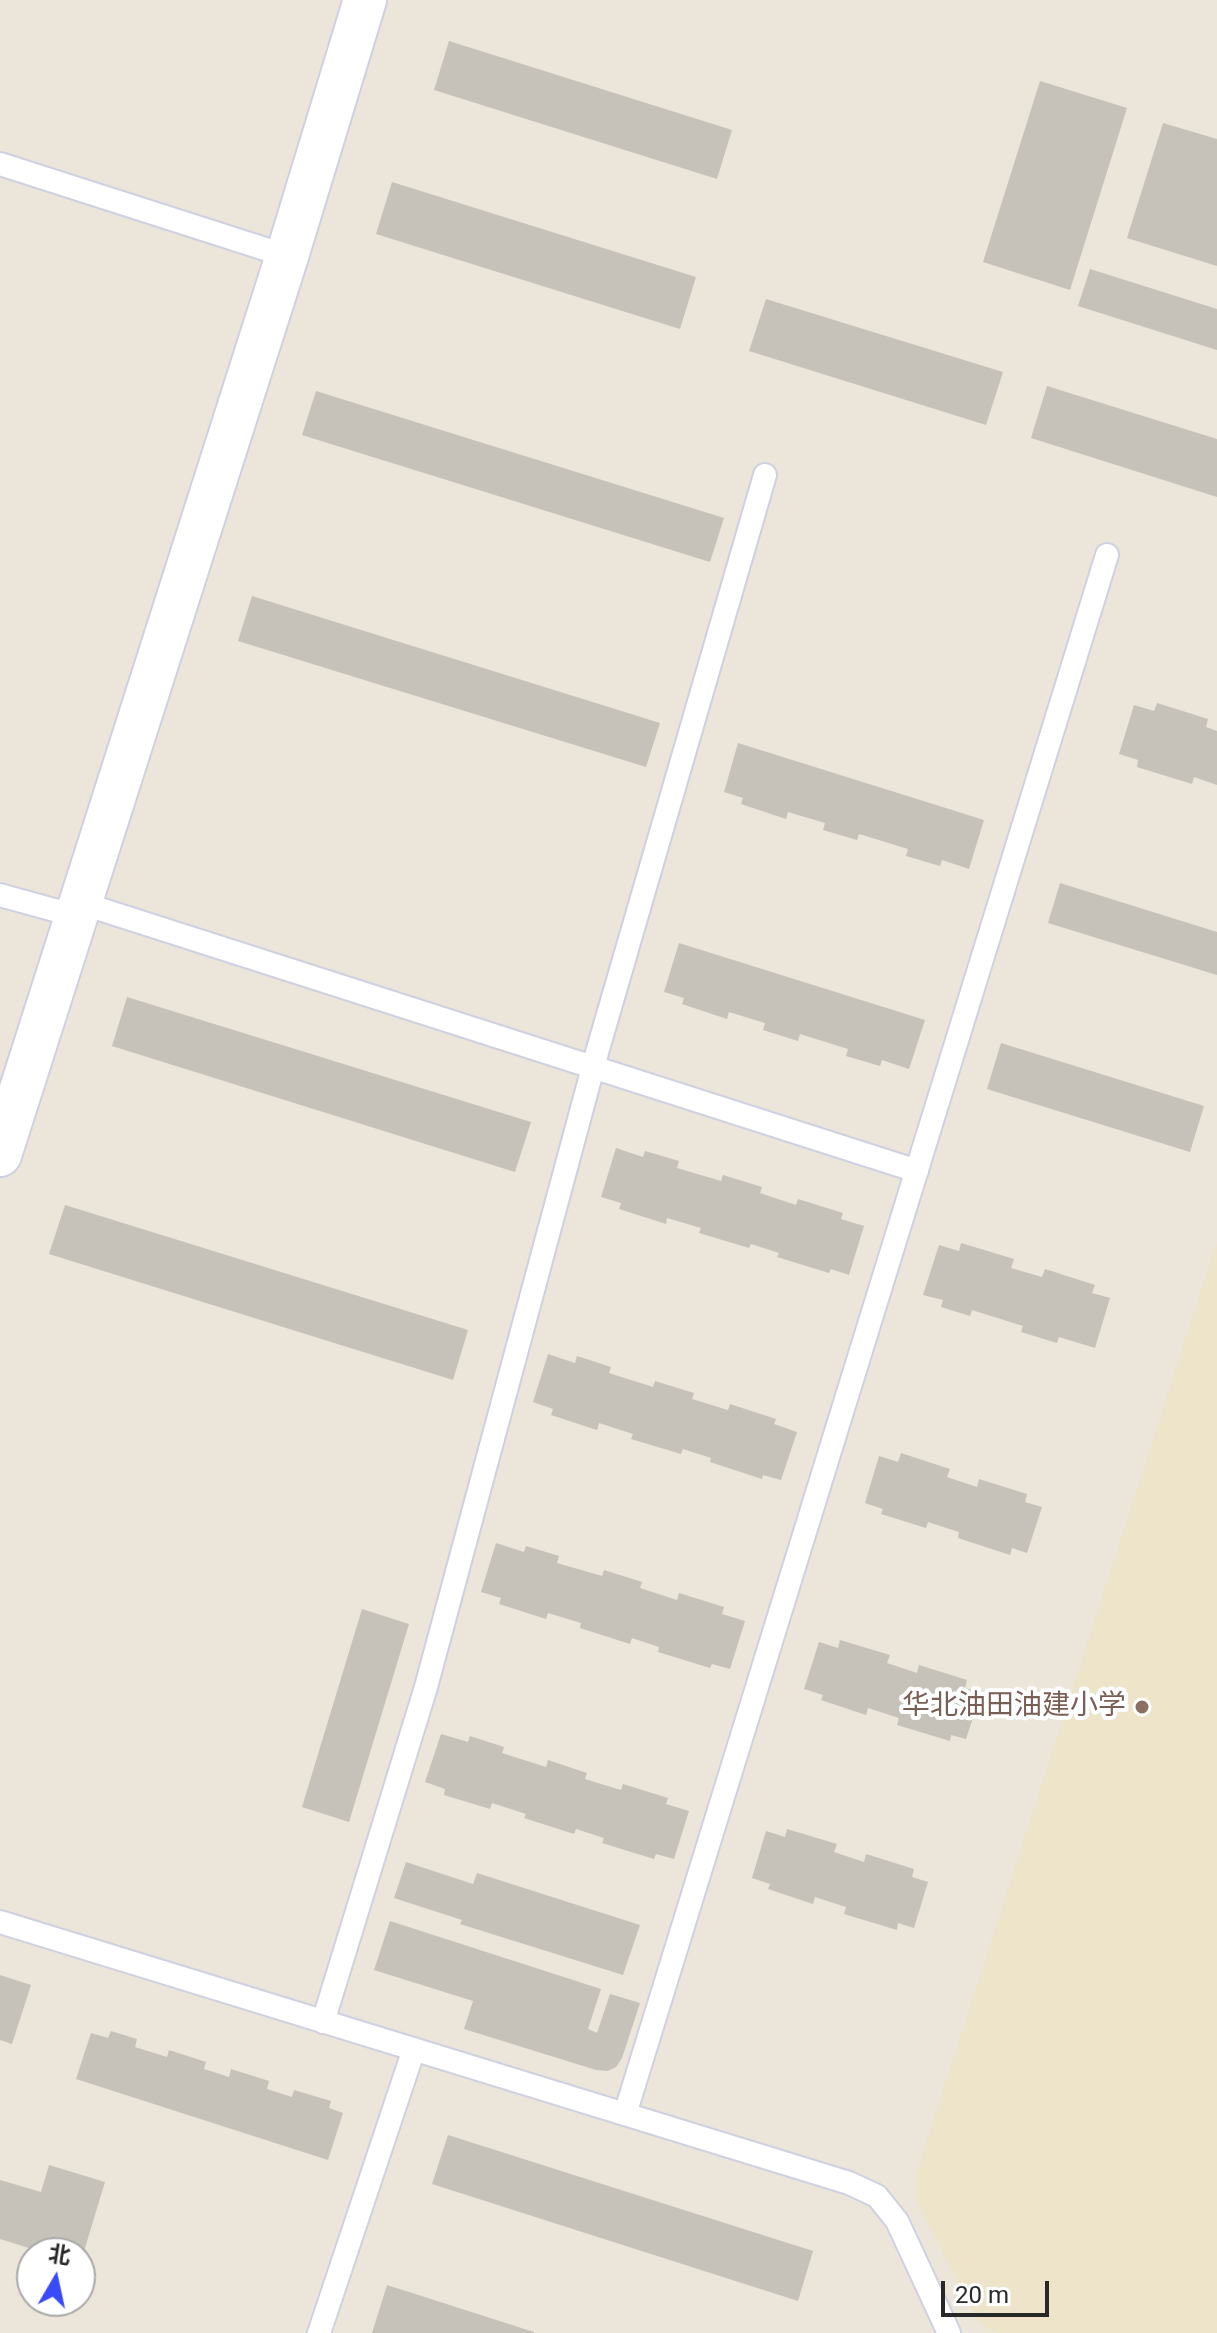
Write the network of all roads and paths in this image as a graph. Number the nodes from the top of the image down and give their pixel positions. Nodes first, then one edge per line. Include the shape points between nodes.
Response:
1 (365, 0) edge
2 (0, 164) edge
3 (287, 256) junction
4 (765, 475) dead end
5 (1107, 555) dead end
6 (0, 895) edge
7 (79, 909) junction
8 (593, 1067) junction
9 (0, 1155) edge
10 (917, 1171) junction
11 (0, 1922) edge
12 (323, 2022) junction
13 (414, 2049) junction
14 (625, 2114) junction
15 (319, 2333) edge
16 (949, 2333) edge

1 - 3 street
2 - 3 lane
3 - 7 street
4 - 8 lane
5 - 10 lane
6 - 7 lane
7 - 8 lane
7 - 9 street
8 - 10 lane
8 - 12 lane via 426,1687
10 - 14 lane
11 - 12 lane
12 - 13 lane
13 - 14 lane
13 - 15 lane
14 - 16 lane via 877,2196 897,2221

